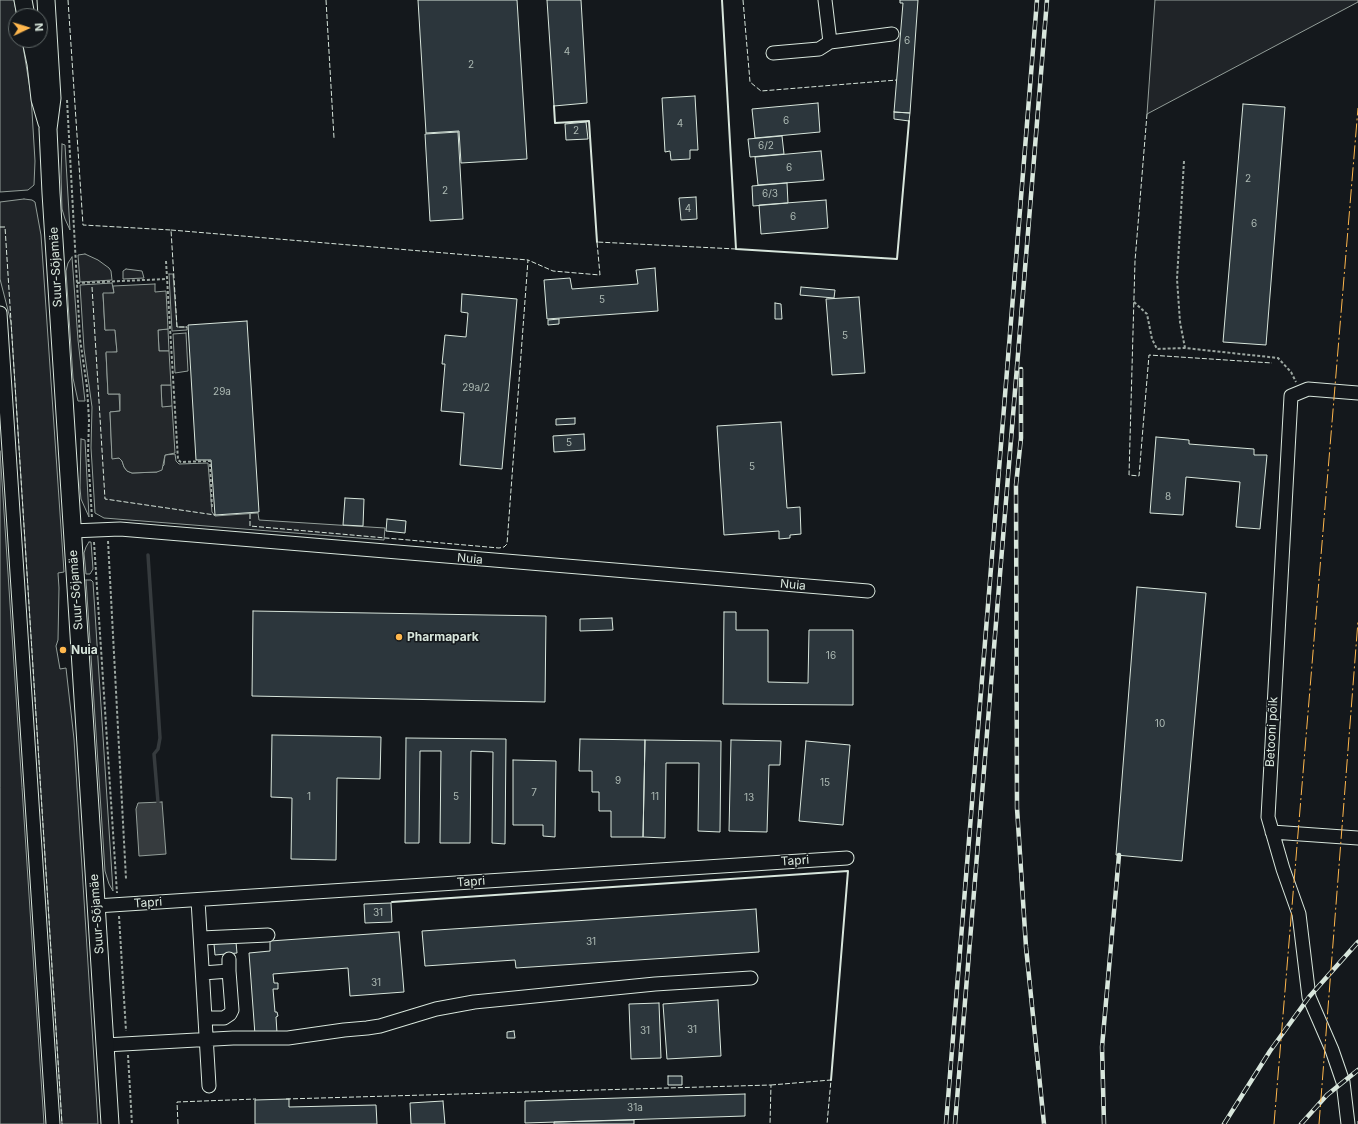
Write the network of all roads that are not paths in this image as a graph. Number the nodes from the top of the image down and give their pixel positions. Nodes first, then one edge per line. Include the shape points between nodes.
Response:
1 (46, 0) edge
2 (825, 0) edge
3 (892, 34) dead end
4 (830, 42) junction
5 (33, 48) edge
6 (774, 53) dead end
7 (48, 129) junction
8 (0, 313) edge
9 (1358, 393) edge
10 (72, 531) junction
11 (868, 591) dead end
12 (1272, 832) junction
13 (1358, 838) edge
14 (847, 858) dead end
15 (198, 900) junction
16 (96, 906) junction
17 (268, 935) dead end
18 (200, 938) junction
19 (203, 973) junction
20 (751, 978) dead end
21 (206, 1018) junction
22 (207, 1040) junction
23 (105, 1046) junction
24 (209, 1086) dead end
25 (53, 1124) edge
26 (110, 1124) edge
27 (1348, 1124) edge

1 - 7 main road, Suur-Sõjamäe via 52,98
2 - 4 street
3 - 4 street
4 - 6 street via 819,49
5 - 7 main road, Suur-Sõjamäe via 40,100
7 - 10 main road, Suur-Sõjamäe
8 - 25 street
9 - 12 street, Betooni põik via 1308,389 1291,396 1268,817
10 - 11 street, Nuia via 120,529
10 - 16 main road, Suur-Sõjamäe
12 - 13 street
12 - 27 street, Betooni põik via 1299,914 1309,997 1343,1082
14 - 15 street, Tapri
15 - 16 street, Tapri
15 - 18 street
16 - 23 main road, Suur-Sõjamäe
17 - 18 street
18 - 19 street
19 - 21 street
19 - 21 street via 229,965 232,1010 224,1018
20 - 22 street via 655,984 474,1002 436,1009 367,1028 288,1038
21 - 22 street
22 - 23 street
22 - 24 street
23 - 26 main road, Suur-Sõjamäe

